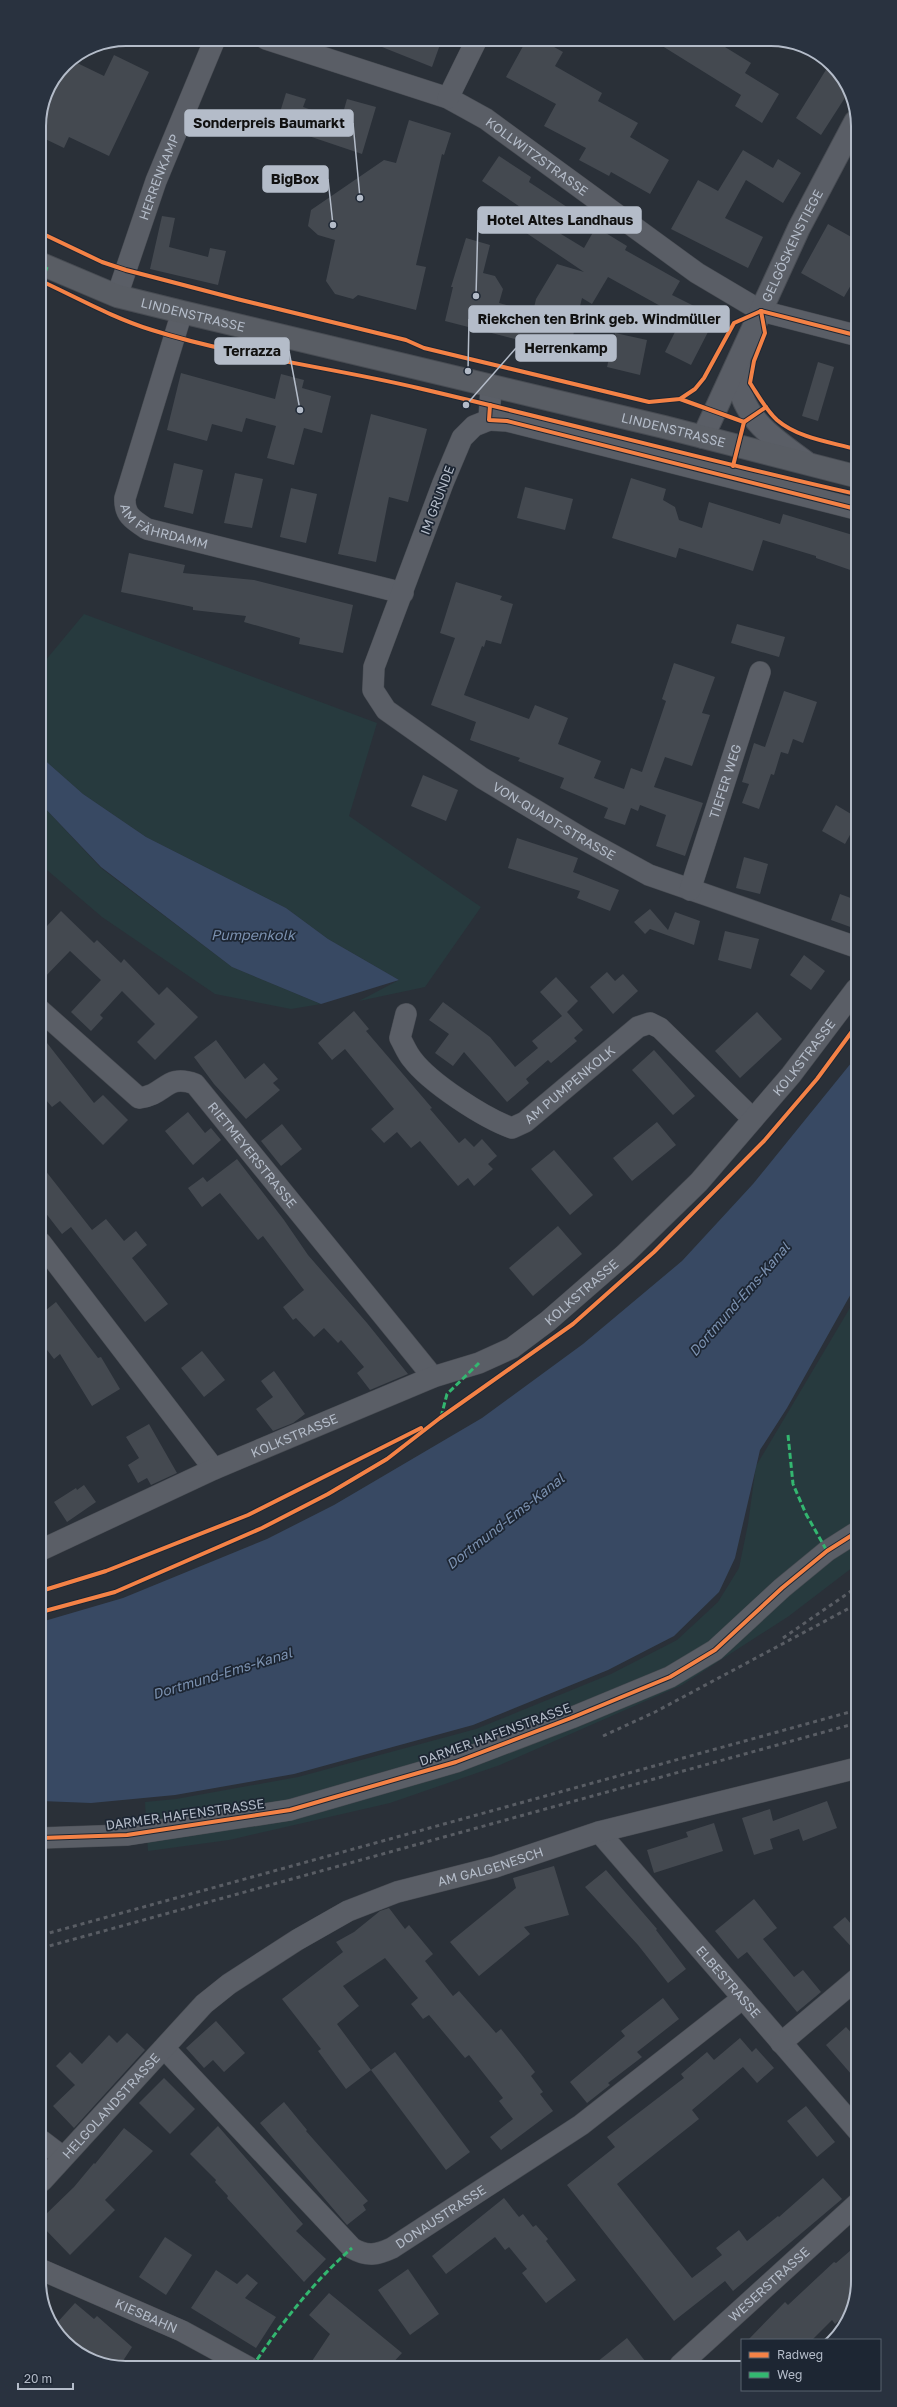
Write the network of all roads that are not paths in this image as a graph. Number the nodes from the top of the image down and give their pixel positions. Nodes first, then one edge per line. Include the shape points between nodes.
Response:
1 (209, 46) edge
2 (288, 46) edge
3 (474, 46) edge
4 (448, 98) junction
5 (851, 130) edge
6 (46, 266) edge
7 (118, 296) junction
8 (761, 311) junction
9 (182, 312) junction
10 (851, 334) edge
11 (740, 358) junction
12 (491, 387) junction
13 (489, 420) junction
14 (703, 437) junction
15 (807, 463) junction
16 (851, 475) edge
17 (851, 508) edge
18 (403, 593) junction
19 (760, 672) dead end
20 (690, 890) junction
21 (851, 945) edge
22 (851, 996) edge
23 (406, 1014) dead end
24 (46, 1015) edge
25 (753, 1119) junction
26 (46, 1250) edge
27 (433, 1377) junction
28 (214, 1469) junction
29 (851, 1536) edge
30 (46, 1548) edge
31 (851, 1769) edge
32 (599, 1832) junction
33 (46, 1838) edge
34 (851, 1984) edge
35 (743, 1998) junction
36 (782, 2043) junction
37 (165, 2048) junction
38 (851, 2123) edge
39 (46, 2144) edge
40 (62, 2157) junction
41 (46, 2176) edge
42 (851, 2209) edge
43 (46, 2272) edge
44 (237, 2361) edge
45 (684, 2361) edge

1 - 7 street, HERRENKAMP via 156,181
2 - 4 street, KOLLWITZSTRASSE
3 - 4 street
4 - 8 street, KOLLWITZSTRASSE via 486,119 698,273
5 - 8 street, GELGÖSKENSTIEGE via 799,228
6 - 7 main road, LINDENSTRASSE
7 - 9 main road, LINDENSTRASSE
8 - 10 street, KOLLWITZSTRASSE
8 - 11 street, GELGÖSKENSTIEGE
9 - 12 main road, LINDENSTRASSE
9 - 18 street, AM FÄHRDAMM via 125,498 124,508 130,518 147,529
11 - 14 street, GELGÖSKENSTIEGE
11 - 15 street via 739,385 752,416 764,431
12 - 13 street
12 - 14 main road, LINDENSTRASSE
13 - 17 street via 507,421
13 - 18 street, IM GRUNDE via 474,426 462,438
14 - 15 main road, LINDENSTRASSE
15 - 16 main road, LINDENSTRASSE
18 - 20 street, VON-QUADT-STRASSE via 374,667 373,690 386,710 482,778 585,840 650,875
19 - 20 street, TIEFER WEG
20 - 21 street, VON-QUADT-STRASSE via 793,923
22 - 25 street, KOLKSTRASSE via 822,1037
23 - 25 street, AM PUMPENKOLK via 400,1038 412,1059 431,1078 495,1122 512,1128 525,1122 638,1027 650,1023 660,1028
24 - 27 street, RIETMEYERSTRASSE via 140,1098 151,1097 174,1081 182,1079 195,1084
25 - 27 street, KOLKSTRASSE via 699,1182 655,1226 548,1320 506,1351 479,1363
26 - 28 street
27 - 28 street, KOLKSTRASSE
28 - 30 street, KOLKSTRASSE
29 - 33 street, DARMER HAFENSTRASSE via 827,1551 716,1650 670,1677 463,1759 290,1810 127,1835
31 - 32 street, AM GALGENESCH
32 - 35 street, ELBESTRASSE
32 - 37 street, AM GALGENESCH via 495,1867 397,1892 348,1911 297,1940 230,1984 204,2004
34 - 36 street
35 - 36 street, ELBESTRASSE
35 - 37 street, DONAUSTRASSE via 581,2125 392,2248 376,2255 362,2254 352,2248
36 - 38 street, ELBESTRASSE
37 - 40 street, HELGOLANDSTRASSE
39 - 40 street
40 - 41 street, HELGOLANDSTRASSE
42 - 45 street, WESERSTRASSE
43 - 44 street, KIESBAHN via 182,2331

